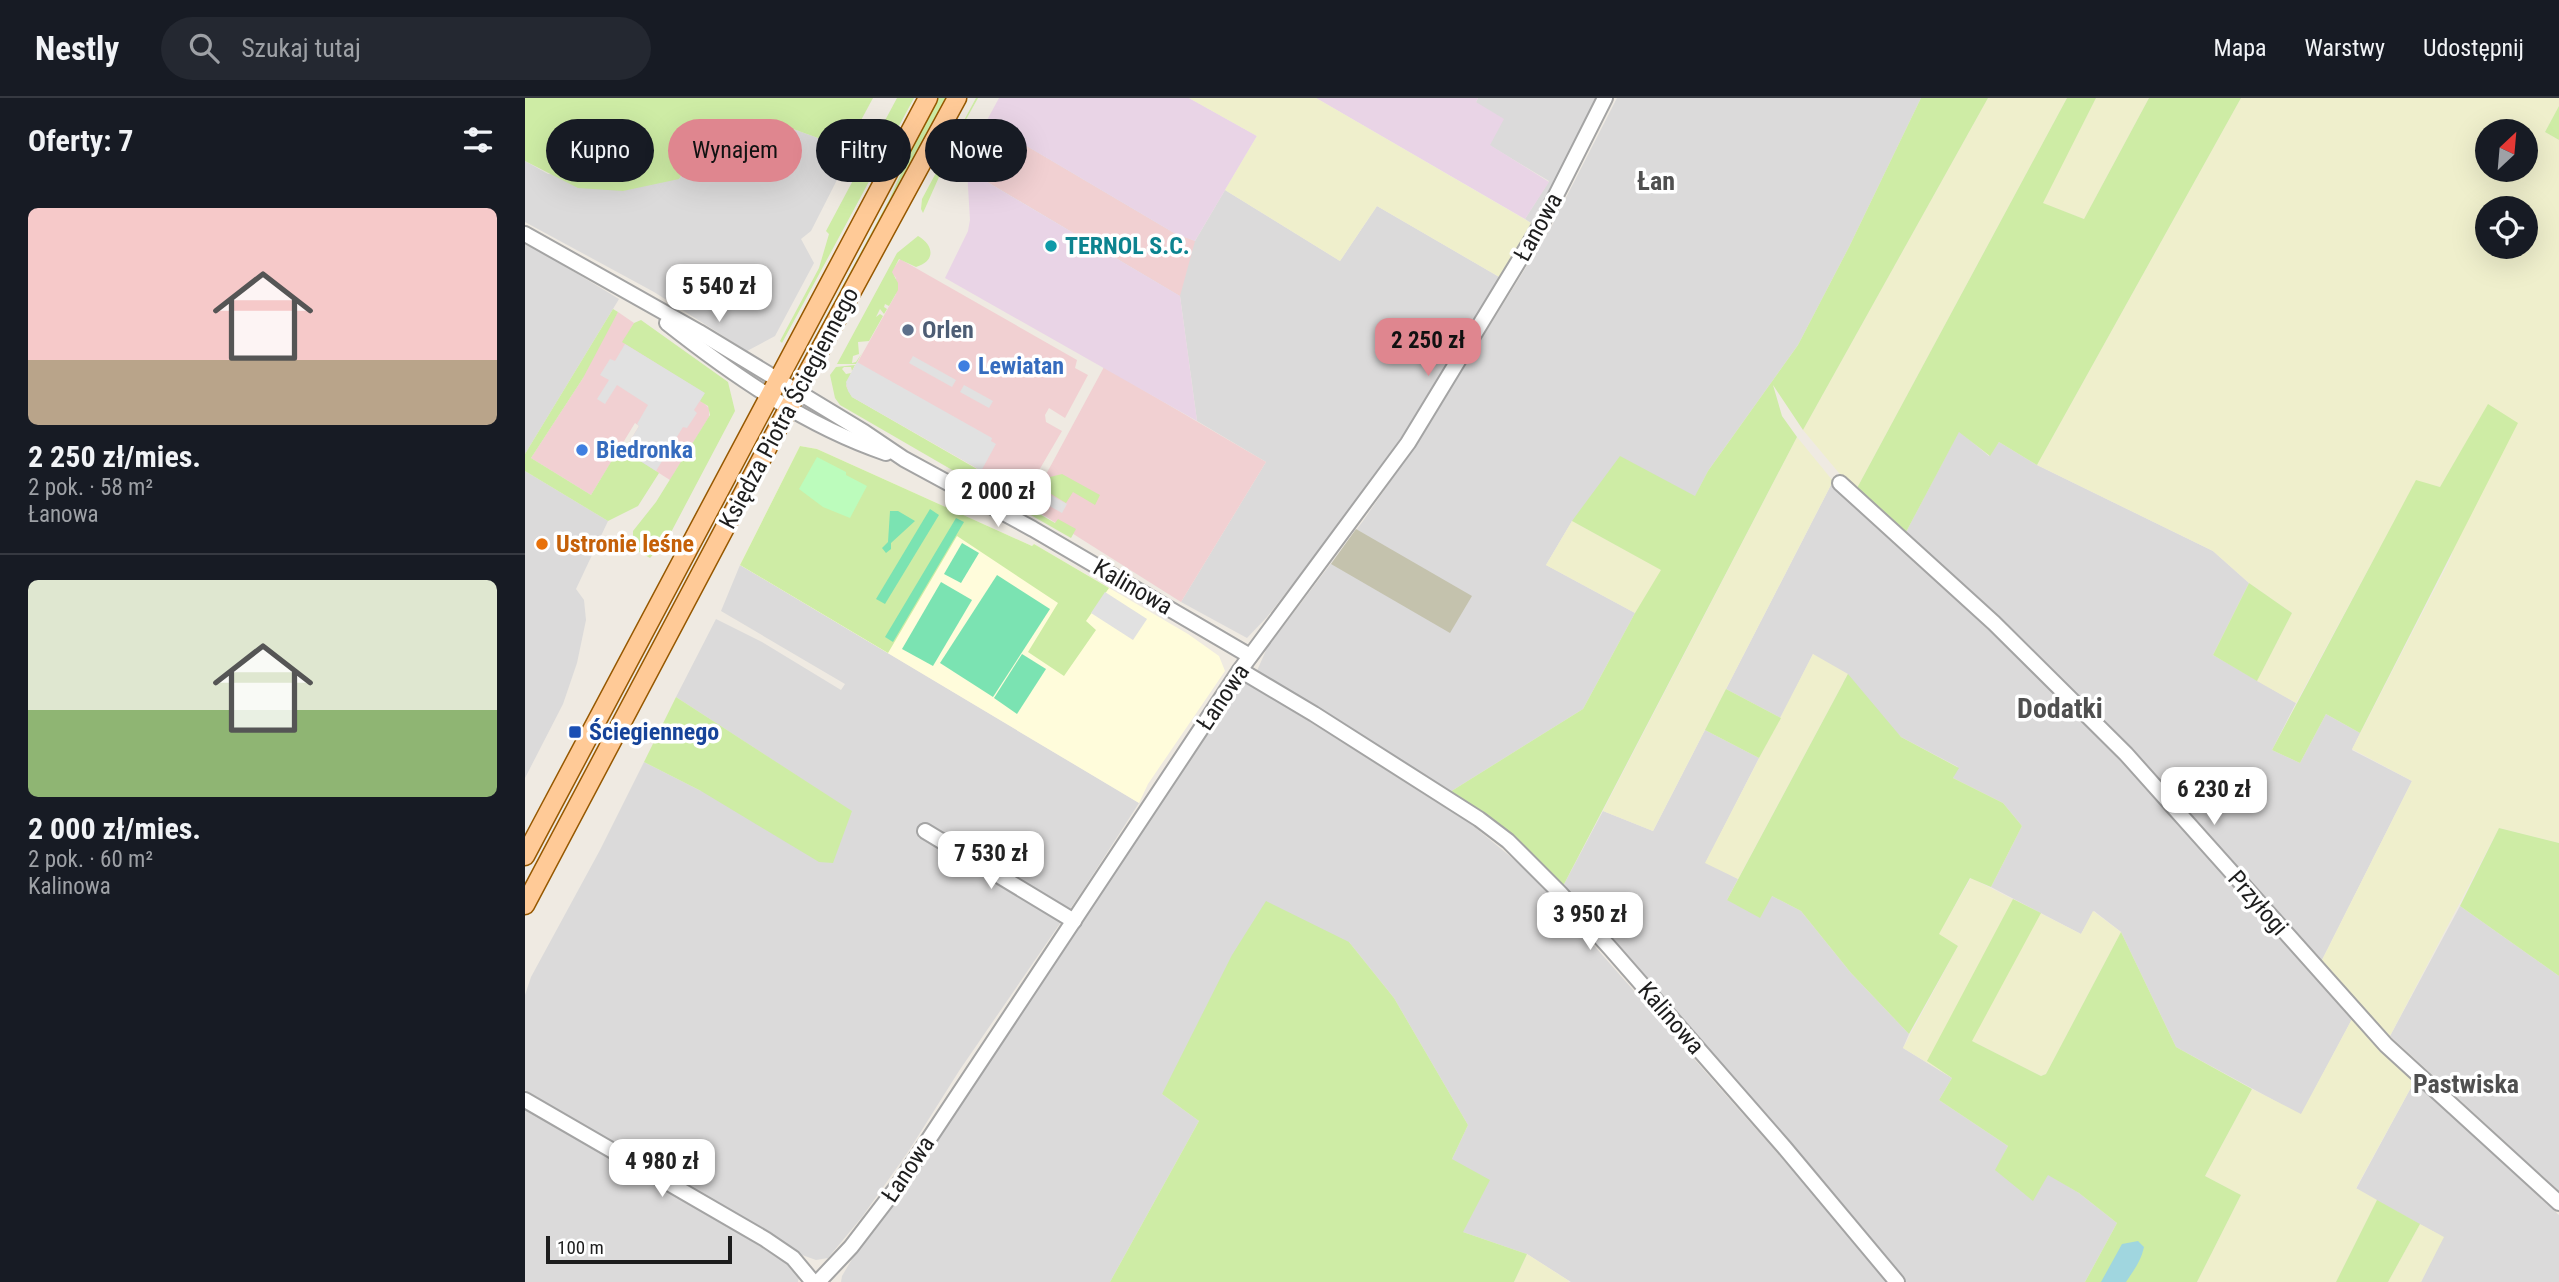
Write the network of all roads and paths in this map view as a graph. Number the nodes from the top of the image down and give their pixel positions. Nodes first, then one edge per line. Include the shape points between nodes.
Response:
1 (928, 98) edge
2 (957, 98) edge
3 (1605, 98) edge
4 (525, 234) edge
5 (772, 388) junction
6 (793, 400) junction
7 (1840, 483) dead end
8 (1250, 656) junction
9 (1240, 670) junction
10 (925, 831) dead end
11 (525, 856) edge
12 (525, 905) edge
13 (1074, 921) junction
14 (525, 1100) edge
15 (2559, 1203) edge
16 (815, 1282) edge
17 (1897, 1282) edge

1 - 5 main road, Księdza Piotra Ściegiennego
2 - 6 main road, Księdza Piotra Ściegiennego
3 - 8 street, Łanowa via 1543,222 1408,443
4 - 5 street, Kalinowa via 641,302 693,344
5 - 6 street, Kalinowa
5 - 11 main road, Księdza Piotra Ściegiennego
6 - 8 street, Kalinowa via 864,432
6 - 12 main road, Księdza Piotra Ściegiennego
7 - 15 street, Przyłogi via 1994,623 2126,754 2386,1045
8 - 9 street, Łanowa
9 - 13 street, Łanowa
9 - 17 street, Kalinowa via 1507,841 1604,941
10 - 13 street
13 - 16 street, Łanowa via 897,1187 851,1247
14 - 16 street via 765,1238

